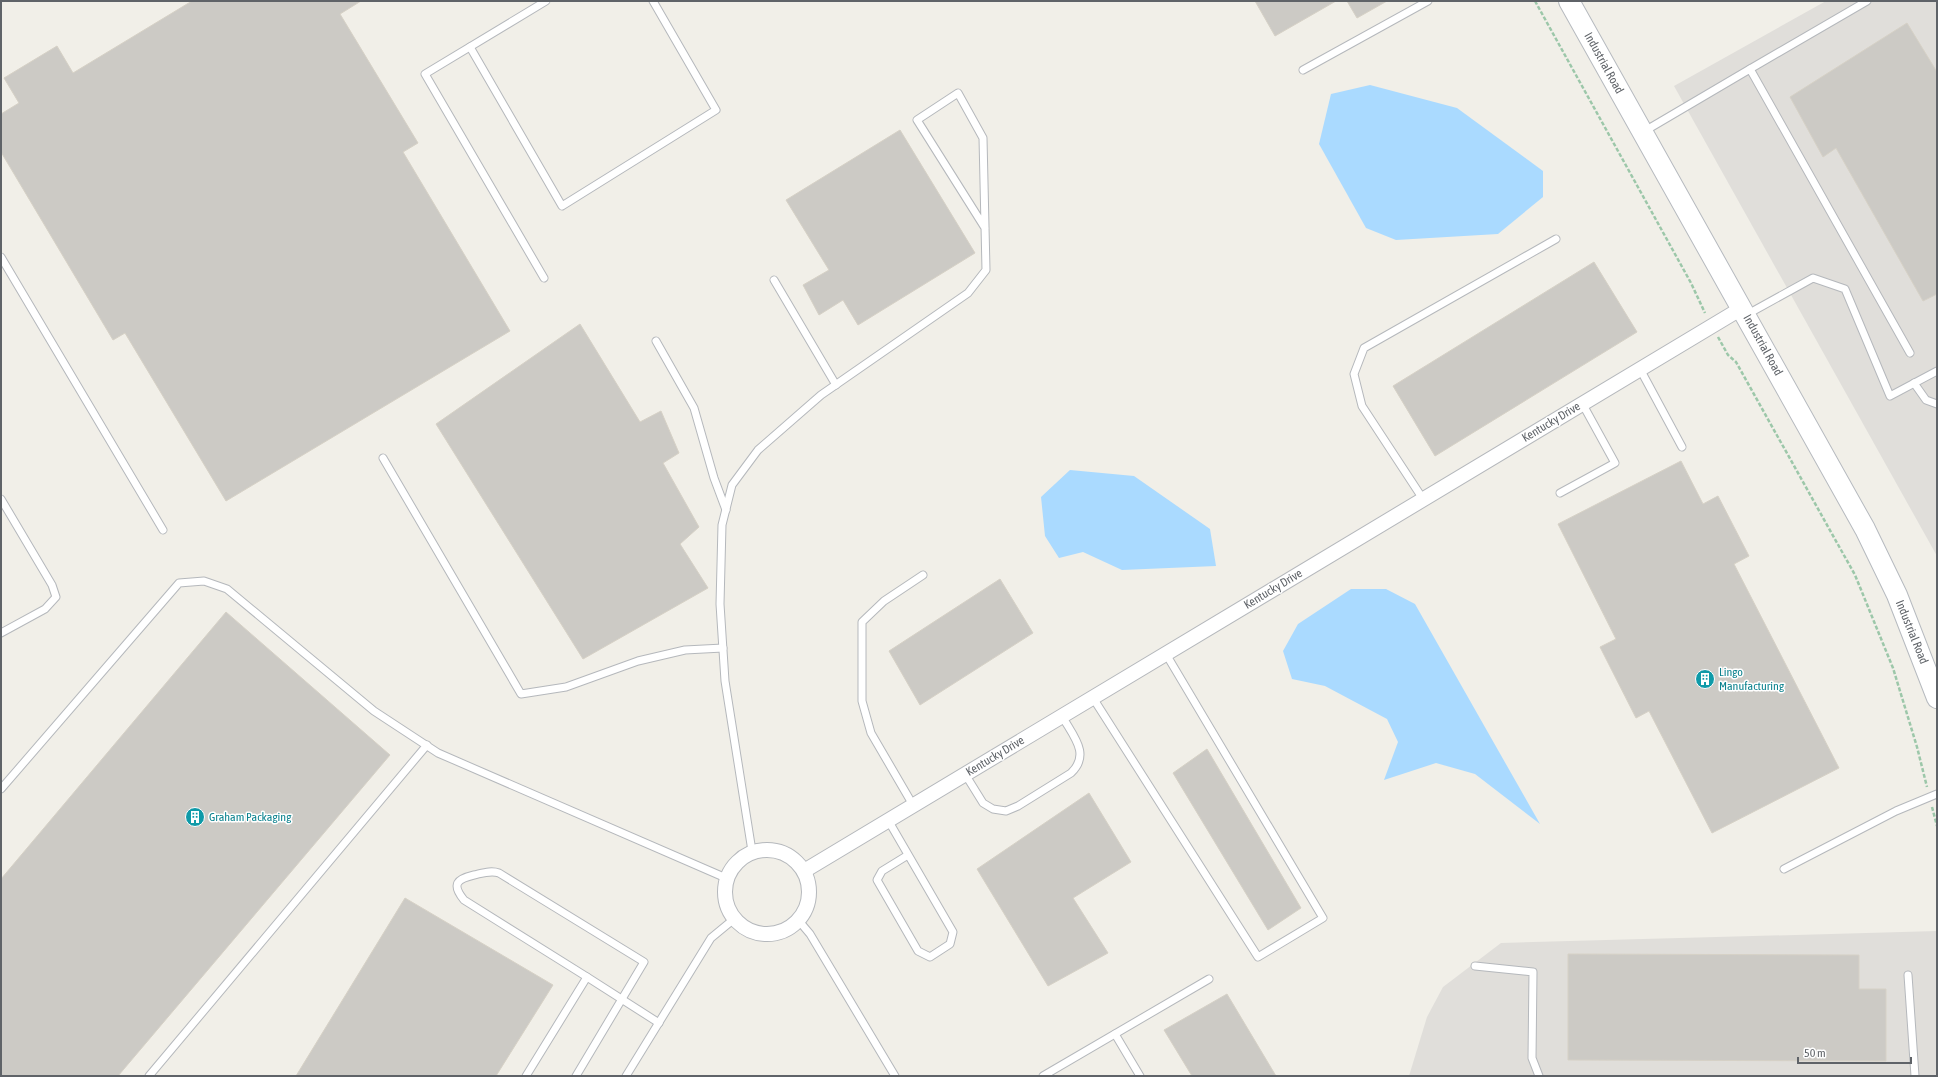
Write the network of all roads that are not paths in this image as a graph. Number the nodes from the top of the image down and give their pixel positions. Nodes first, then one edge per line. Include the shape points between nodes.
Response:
1 (546, 1) edge
2 (653, 1) edge
3 (1428, 1) edge
4 (1569, 1) edge
5 (1867, 1) edge
6 (470, 47) junction
7 (1750, 69) junction
8 (1303, 70) dead end
9 (1642, 132) junction
10 (985, 228) junction
11 (1556, 239) dead end
12 (1, 257) edge
13 (544, 278) dead end
14 (774, 280) dead end
15 (1744, 311) junction
16 (656, 341) dead end
17 (1910, 353) dead end
18 (1640, 369) junction
19 (1937, 371) edge
20 (1914, 383) junction
21 (836, 385) junction
22 (1582, 403) junction
23 (1937, 404) edge
24 (1682, 447) dead end
25 (383, 458) dead end
26 (1560, 493) dead end
27 (1, 499) edge
28 (1423, 500) junction
29 (726, 510) junction
30 (163, 530) dead end
31 (923, 576) dead end
32 (1, 633) edge
33 (723, 648) junction
34 (1166, 654) junction
35 (1093, 698) junction
36 (1937, 698) edge
37 (1062, 716) junction
38 (426, 745) junction
39 (965, 774) junction
40 (1, 789) edge
41 (1937, 794) edge
42 (913, 806) junction
43 (888, 820) junction
44 (752, 851) junction
45 (908, 855) junction
46 (1784, 869) dead end
47 (804, 870) junction
48 (726, 878) junction
49 (734, 919) junction
50 (798, 921) junction
51 (1476, 966) dead end
52 (1908, 975) dead end
53 (587, 977) junction
54 (1209, 979) dead end
55 (622, 999) junction
56 (659, 1023) junction
57 (1115, 1034) junction
58 (149, 1076) edge
59 (526, 1076) edge
60 (576, 1076) edge
61 (626, 1076) edge
62 (895, 1076) edge
63 (1044, 1076) edge
64 (1140, 1076) edge
65 (1538, 1076) edge
66 (1915, 1076) edge

1 - 6 lane
2 - 6 lane via 716,110 562,206
3 - 8 lane
4 - 9 main road, Industrial Road
5 - 7 lane
6 - 13 lane via 425,74
7 - 9 lane
7 - 17 lane
9 - 15 main road, Industrial Road
10 - 10 lane via 917,120 958,93 983,138
10 - 21 lane via 986,270 968,293
11 - 28 lane via 1364,348 1354,374 1362,406
12 - 30 lane
14 - 21 lane
15 - 18 street, Kentucky Drive
15 - 20 lane via 1813,278 1844,289 1890,396
15 - 36 main road, Industrial Road via 1866,529 1897,595
16 - 29 lane via 694,408
18 - 22 street, Kentucky Drive
18 - 24 lane
19 - 20 lane
20 - 23 lane via 1926,400
21 - 29 lane via 758,450 732,485
22 - 26 lane via 1615,464
22 - 28 street, Kentucky Drive
25 - 33 lane via 521,694 566,687 638,661 684,650
27 - 32 lane via 52,585 56,597 45,609
28 - 34 street, Kentucky Drive
29 - 33 lane via 722,525 720,604
31 - 42 lane via 884,601 862,622 862,701 872,733
33 - 44 lane via 725,680
34 - 35 street, Kentucky Drive
34 - 35 lane via 1323,918 1258,958
35 - 37 street, Kentucky Drive
37 - 39 street, Kentucky Drive
37 - 39 lane via 1079,745 1079,766 1018,806 1006,811 993,809 983,802
38 - 40 lane via 374,711 227,589 204,581 179,583
38 - 48 lane via 438,753
38 - 58 lane
39 - 42 street, Kentucky Drive
41 - 46 lane via 1896,811
42 - 43 street, Kentucky Drive
43 - 45 lane
43 - 47 street, Kentucky Drive
44 - 47 street via 782,851 795,859
44 - 48 street via 732,867
45 - 45 lane via 953,932 950,944 930,957 918,951 877,880 882,871
47 - 50 street via 810,888 808,905
48 - 49 street via 726,906
49 - 50 street via 758,934 773,934 787,930
49 - 56 lane via 711,938
50 - 62 lane via 810,934
51 - 65 lane via 1532,972 1532,1058
52 - 66 lane
53 - 55 lane
53 - 55 lane via 464,900 459,894 458,882 462,878 488,872 500,873 644,962
53 - 59 lane
54 - 57 lane
55 - 56 lane
55 - 60 lane
56 - 61 lane
57 - 63 lane
57 - 64 lane

